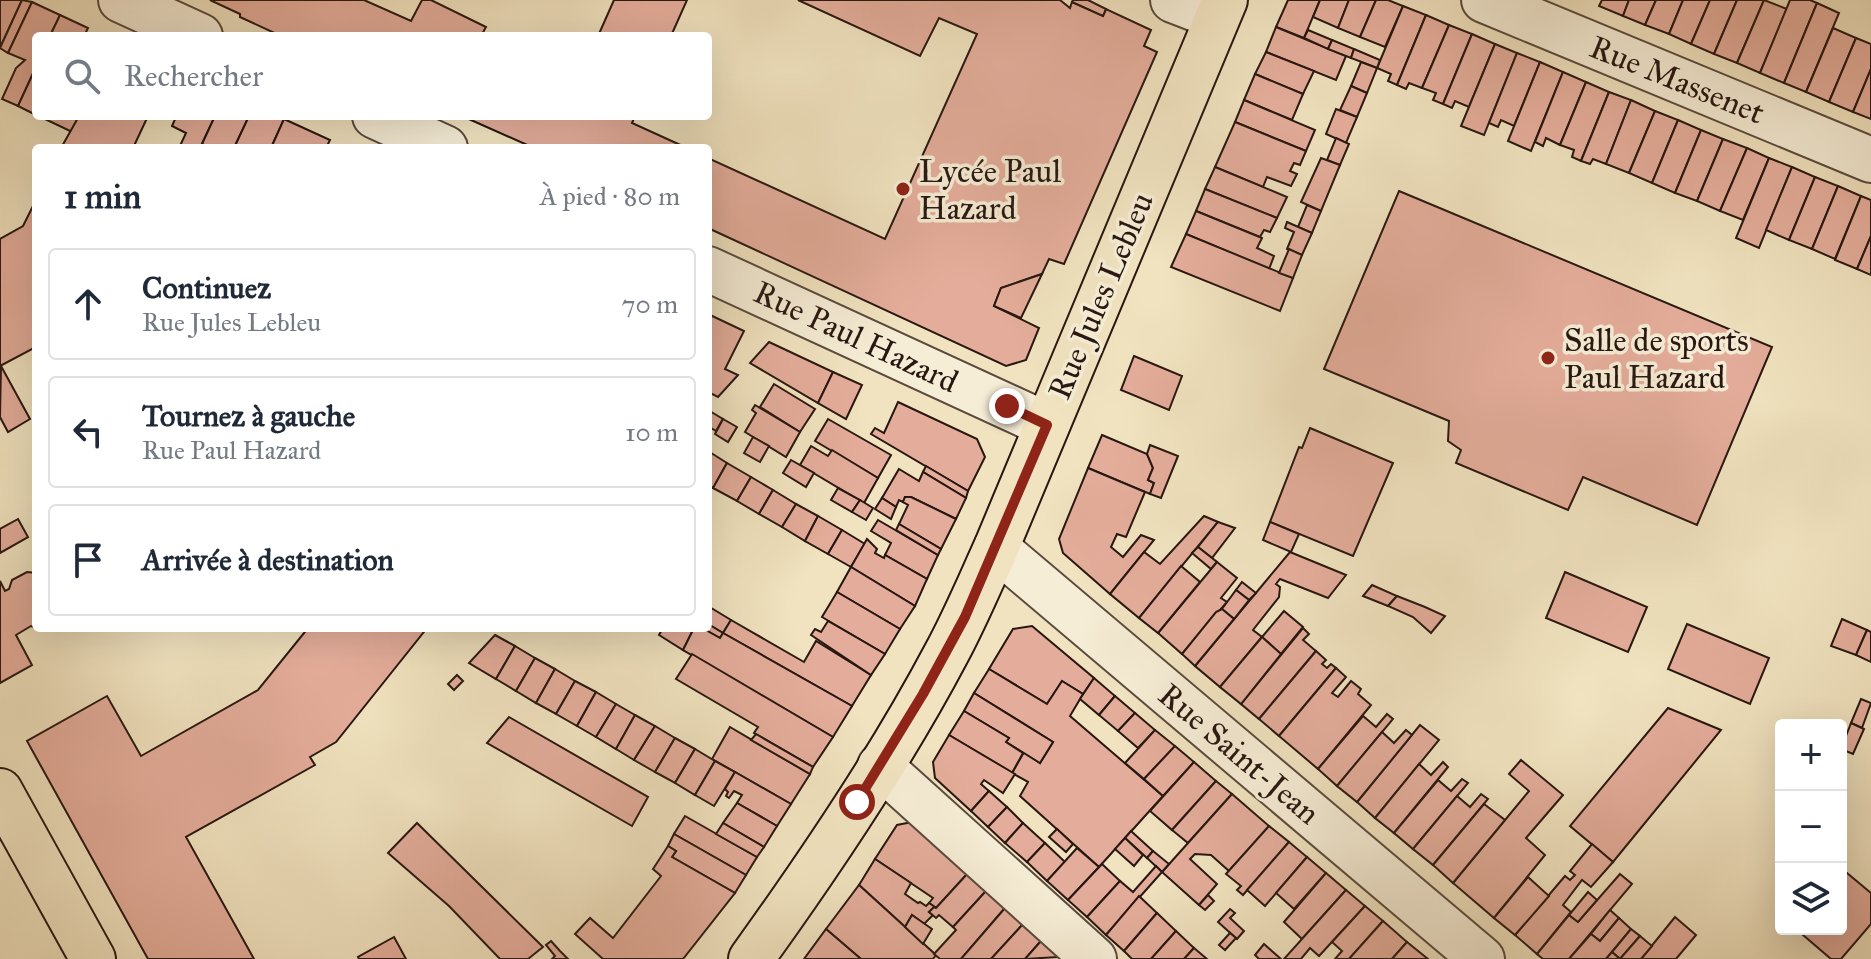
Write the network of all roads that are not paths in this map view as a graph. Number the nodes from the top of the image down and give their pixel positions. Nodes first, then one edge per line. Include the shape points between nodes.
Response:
1 (121, 0) edge
2 (1173, 0) edge
3 (1484, 0) edge
4 (1221, 9) edge
5 (191, 32) edge
6 (384, 120) edge
7 (436, 144) edge
8 (1871, 160) edge
9 (712, 271) edge
10 (1047, 425) junction
11 (996, 548) junction
12 (880, 766) junction
13 (0, 791) edge
14 (93, 959) edge
15 (751, 959) edge
16 (1094, 959) edge
17 (1482, 959) edge

1 - 5 street
2 - 4 street
3 - 8 street, Rue Massenet
4 - 10 main road, Rue Jules Lebleu
6 - 7 street
9 - 10 street, Rue Paul Hazard
10 - 11 main road, Rue Jules Lebleu
11 - 12 main road, Rue Jules Lebleu via 946,655
11 - 17 street, Rue Saint-Jean
12 - 15 main road, Rue Jules Lebleu
12 - 16 street
13 - 14 main road

